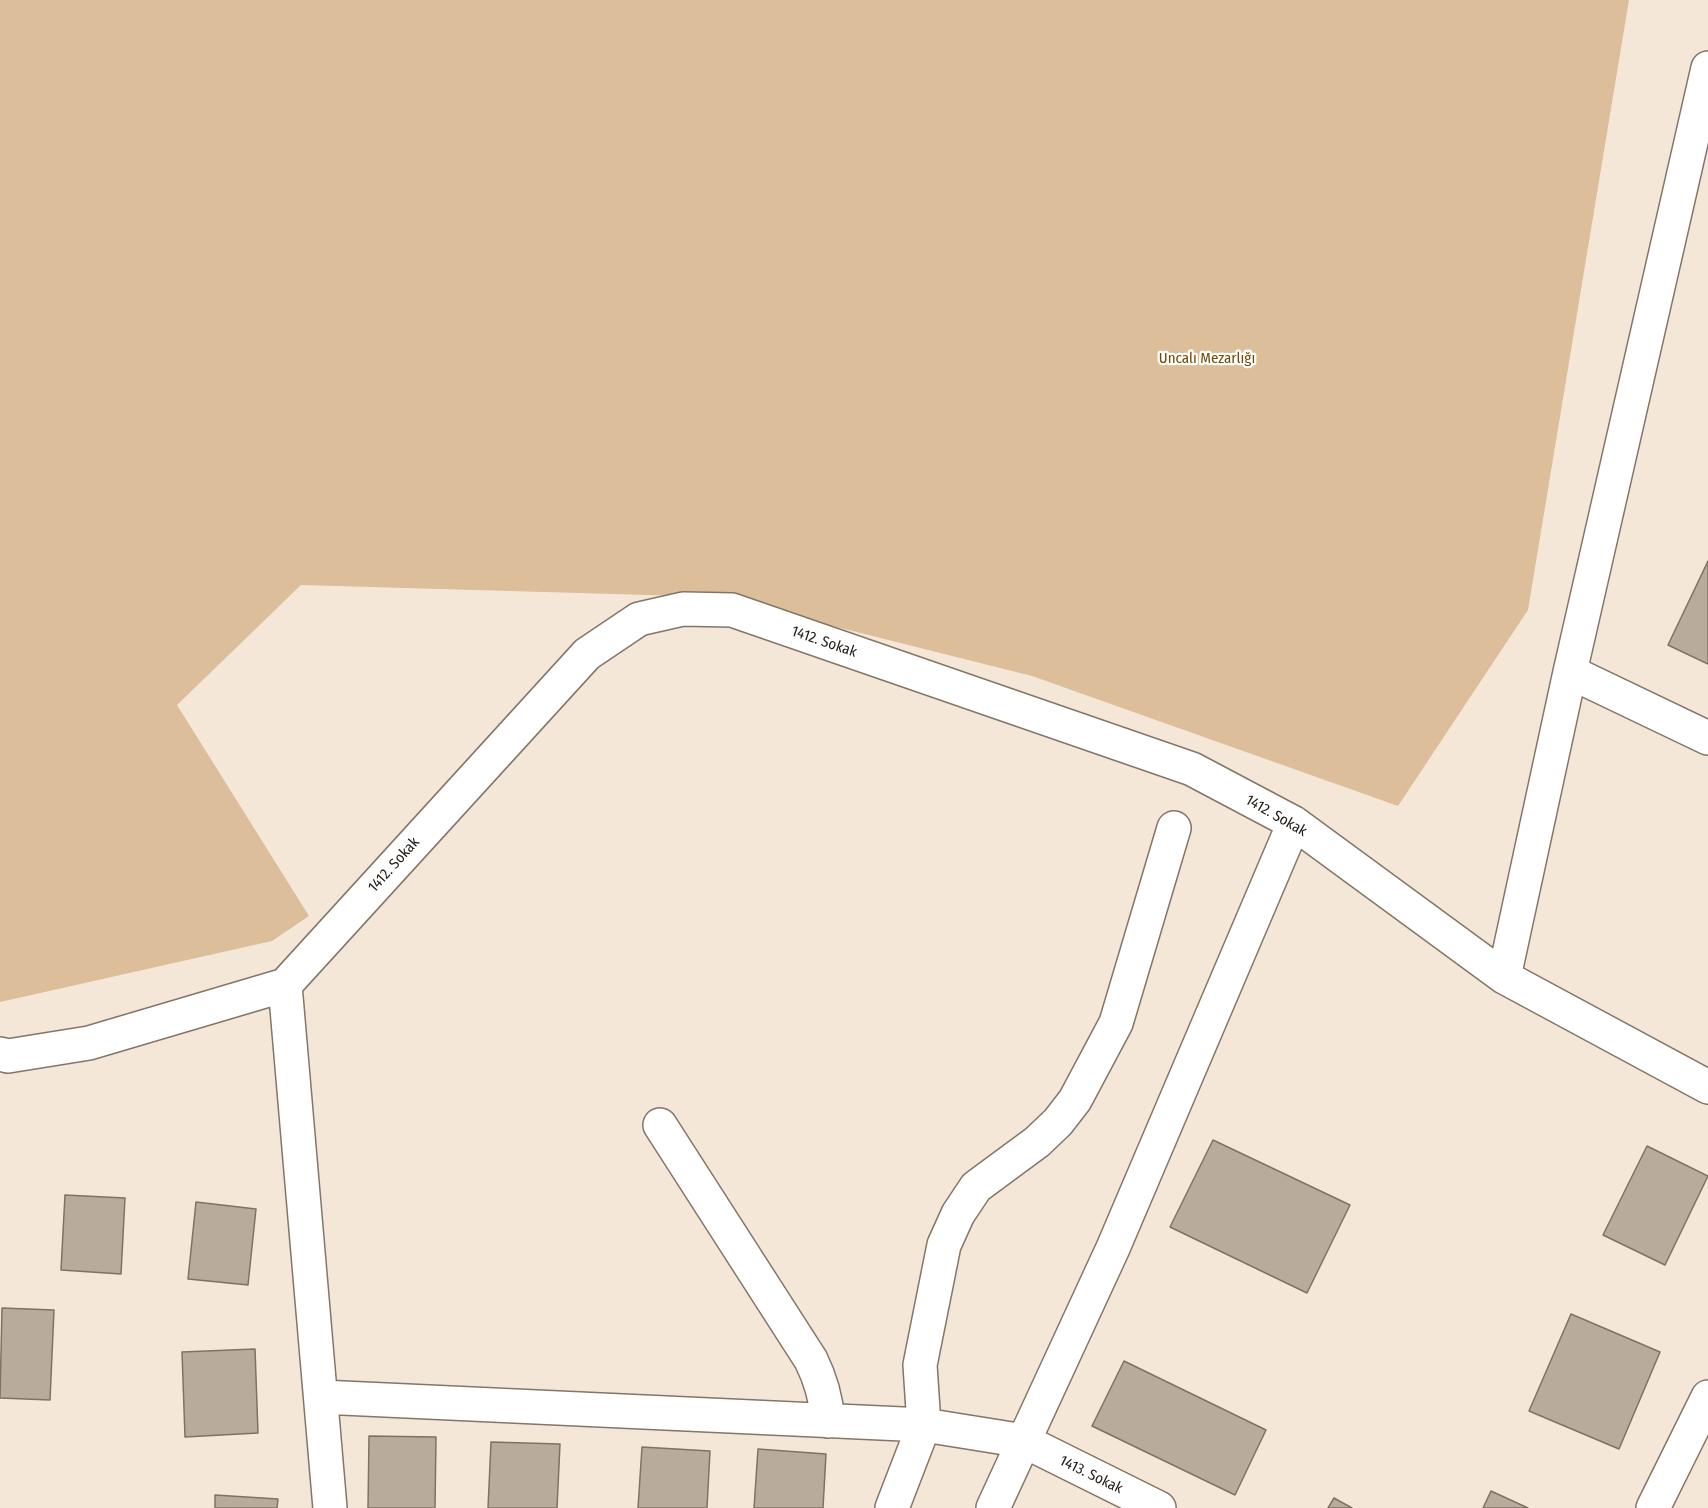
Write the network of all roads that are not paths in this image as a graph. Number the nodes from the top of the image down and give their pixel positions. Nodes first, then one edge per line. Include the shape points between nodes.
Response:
1 (1708, 68) edge
2 (1570, 672) junction
3 (1708, 738) edge
4 (1294, 823) junction
5 (1174, 828) dead end
6 (1503, 977) junction
7 (285, 985) junction
8 (0, 1054) edge
9 (1708, 1087) edge
10 (660, 1125) dead end
11 (321, 1397) junction
12 (1708, 1397) edge
13 (828, 1420) junction
14 (924, 1425) junction
15 (1024, 1441) junction
16 (330, 1508) edge
17 (892, 1508) edge
18 (993, 1508) edge
19 (1159, 1508) edge
20 (1653, 1508) edge

1 - 2 street
2 - 3 street
2 - 6 street
4 - 6 street, 1412. Sokak
4 - 7 street, 1412. Sokak via 1192,769 732,610 683,609 639,619 587,654
4 - 15 street via 1113,1248
5 - 14 street via 1116,1023 1075,1100 1037,1142 976,1187 944,1245 920,1365
6 - 9 street, 1412. Sokak
7 - 8 street via 89,1043
7 - 11 street
10 - 13 street via 811,1360 826,1398
11 - 13 street, 1413. Sokak
11 - 16 street
12 - 20 street
13 - 14 street, 1413. Sokak
14 - 15 street, 1413. Sokak
14 - 17 street
15 - 18 street
15 - 19 street, 1413. Sokak

